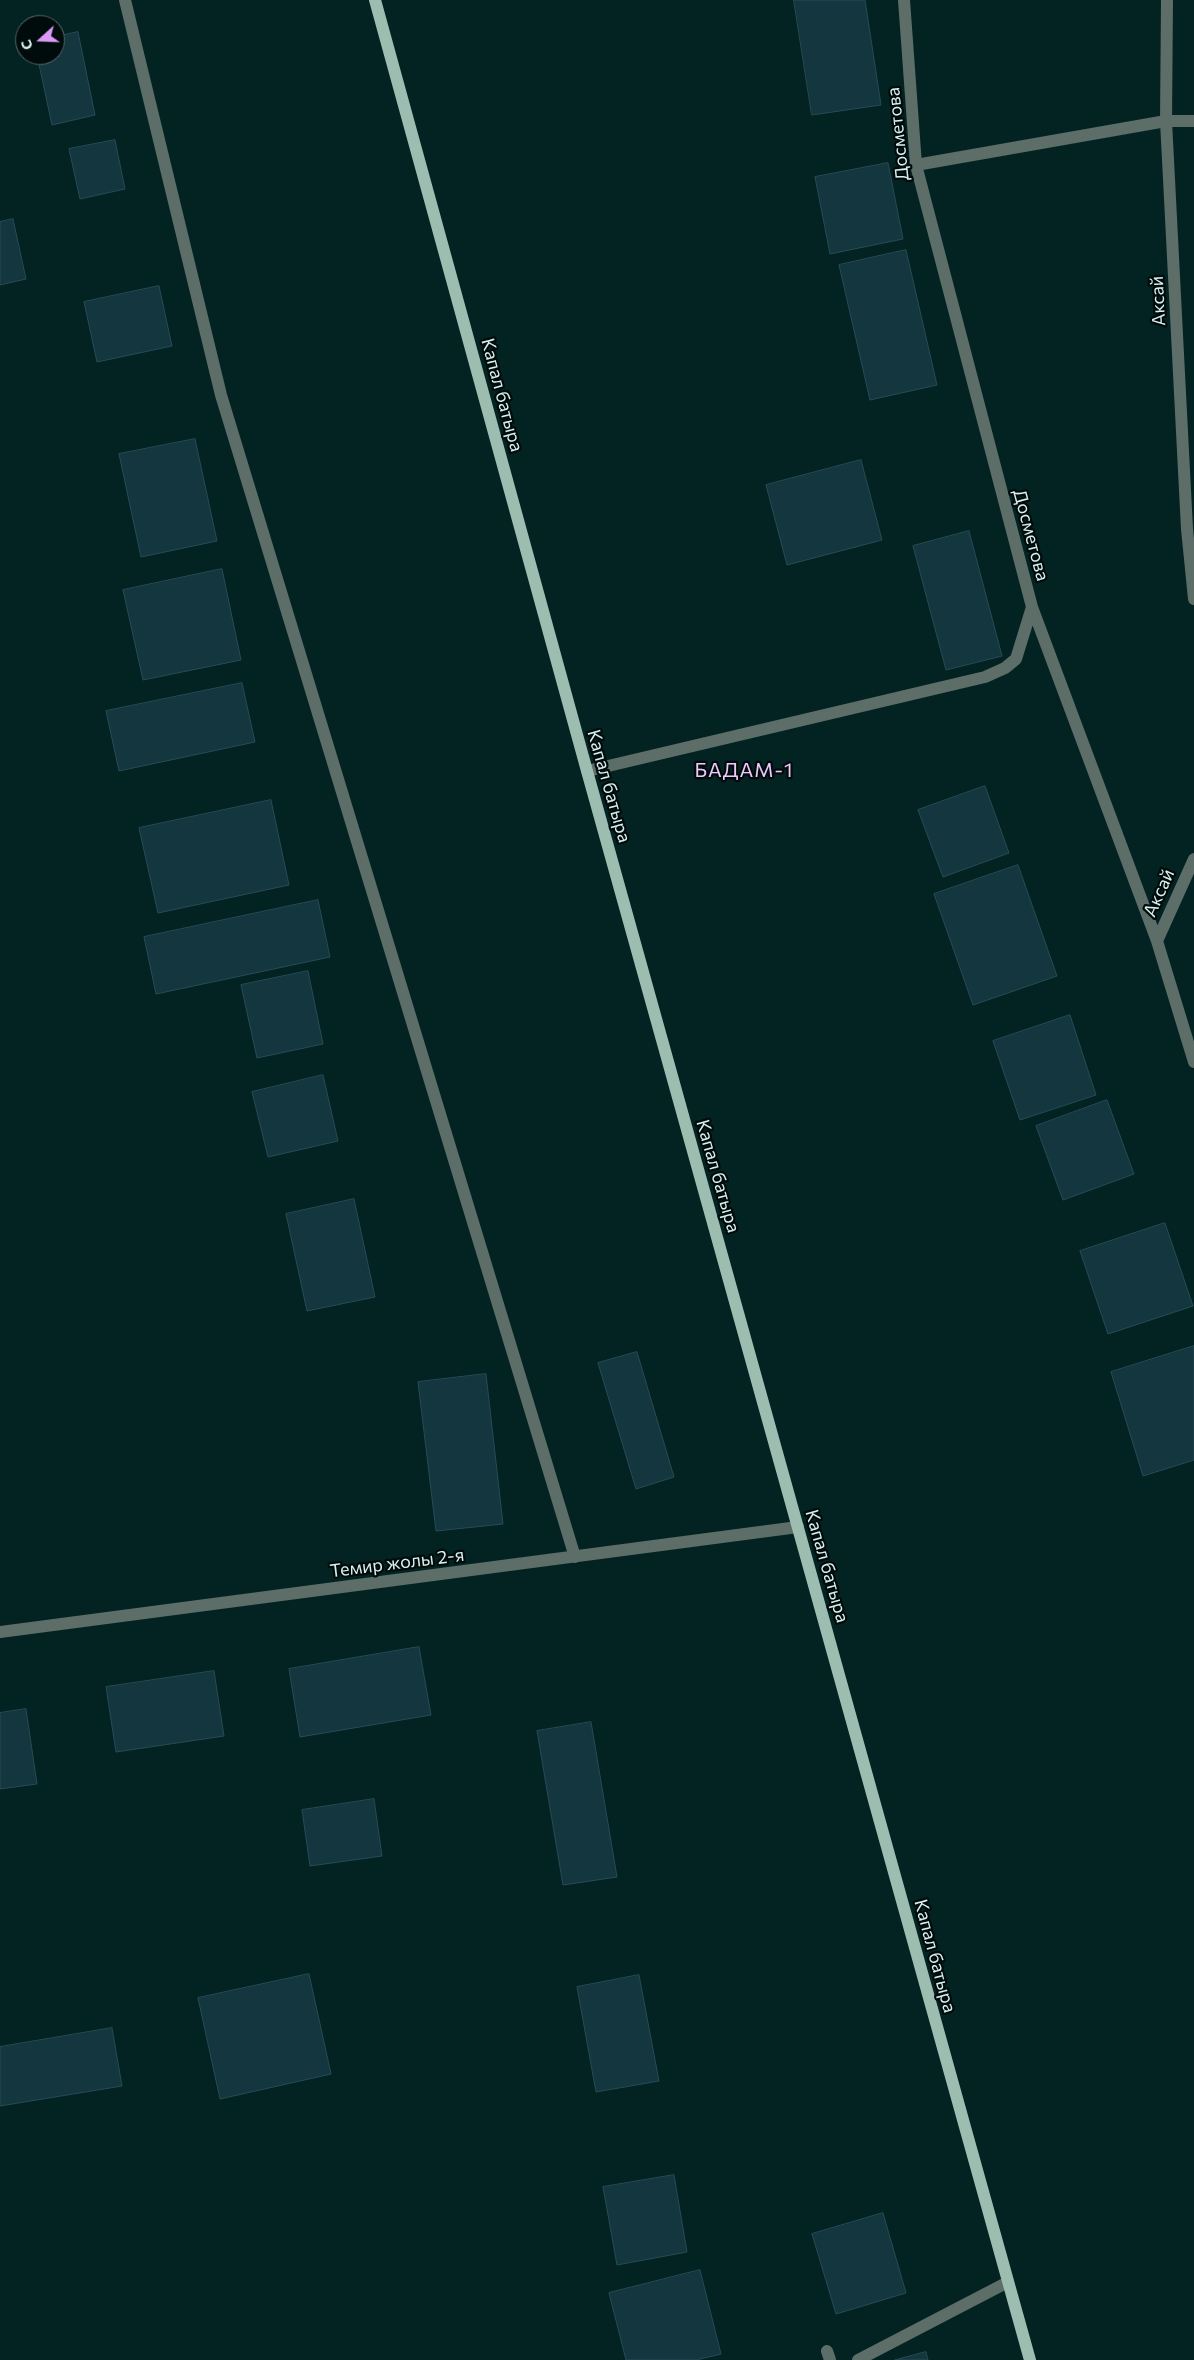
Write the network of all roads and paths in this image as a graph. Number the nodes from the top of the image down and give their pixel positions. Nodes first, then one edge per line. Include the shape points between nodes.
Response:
1 (125, 0) edge
2 (375, 0) edge
3 (904, 0) edge
4 (1167, 0) edge
5 (1166, 121) junction
6 (1194, 121) edge
7 (916, 165) junction
8 (1194, 599) edge
9 (1032, 607) junction
10 (587, 772) junction
11 (1194, 859) edge
12 (1157, 941) junction
13 (1194, 1062) edge
14 (798, 1527) junction
15 (575, 1558) junction
16 (0, 1632) edge
17 (1008, 2282) junction
18 (858, 2360) edge
19 (1030, 2360) edge

1 - 15 street via 221,395
2 - 10 main road, Капал батыра
3 - 7 street, Досметова
4 - 5 street, Аксай
5 - 6 street
5 - 7 street
5 - 8 street, Аксай via 1187,529
7 - 9 street, Досметова
9 - 10 street via 1016,659 986,677
9 - 12 street, Досметова
10 - 14 main road, Капал батыра
11 - 12 street, Аксай
12 - 13 street, Досметова
14 - 15 street, Темир жолы 2-я
14 - 17 main road, Капал батыра
15 - 16 street, Темир жолы 2-я
17 - 18 street
17 - 19 main road, Капал батыра

